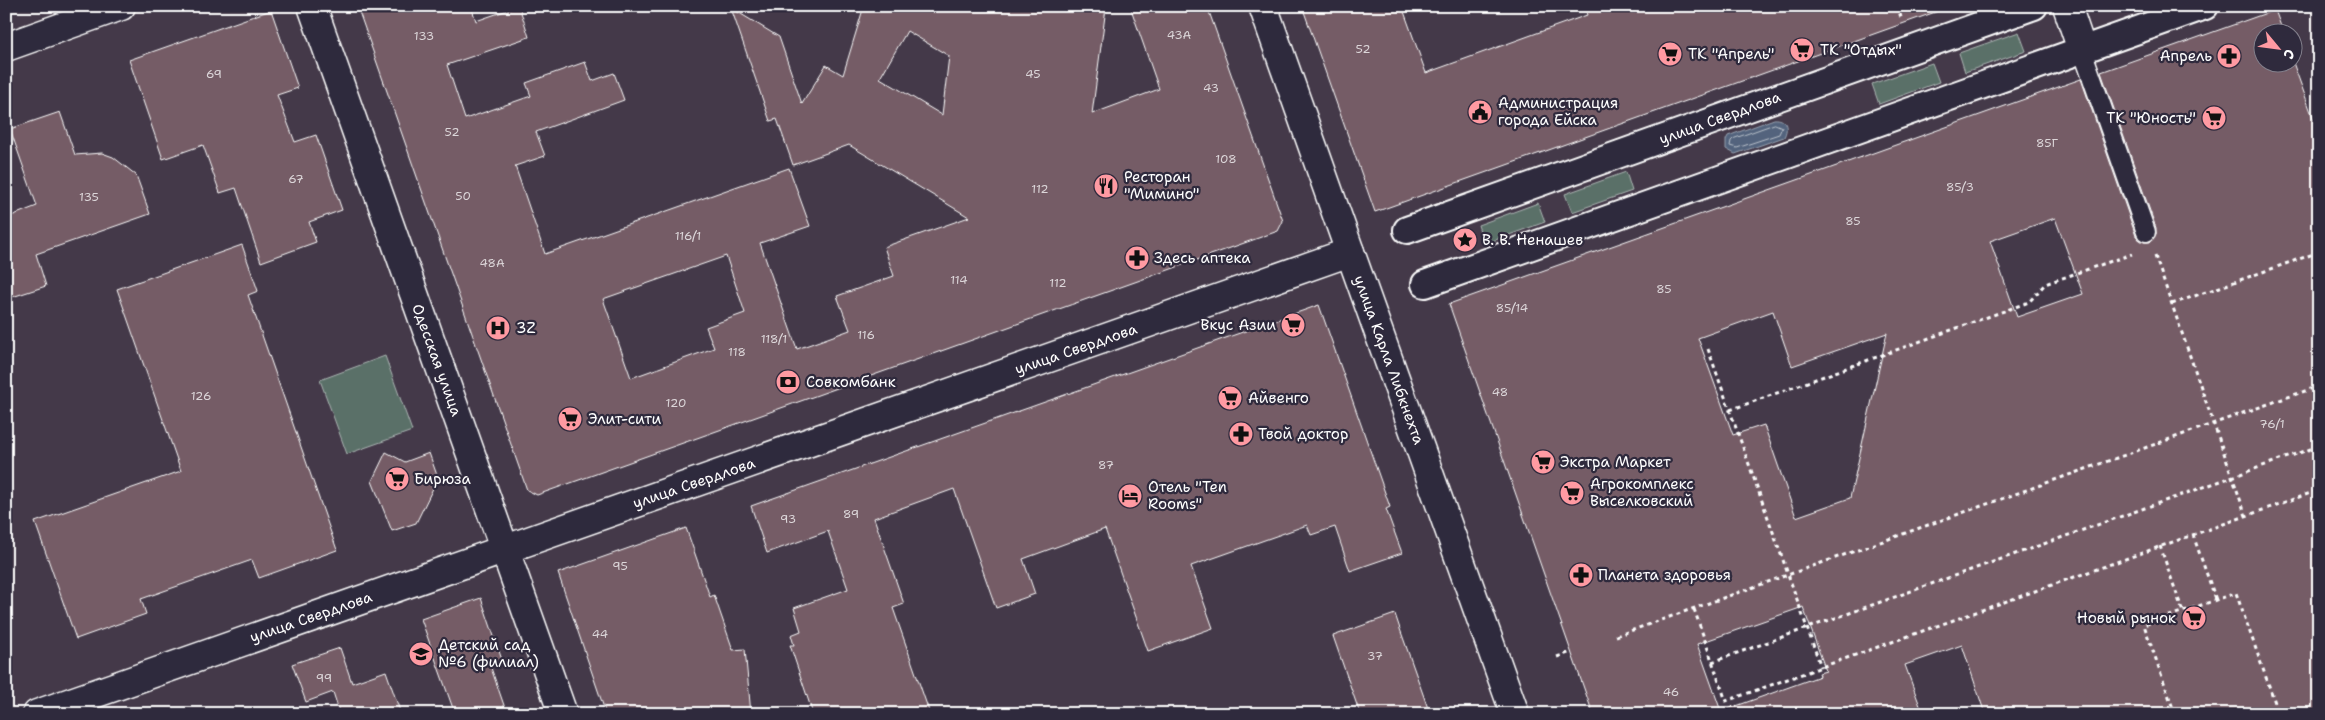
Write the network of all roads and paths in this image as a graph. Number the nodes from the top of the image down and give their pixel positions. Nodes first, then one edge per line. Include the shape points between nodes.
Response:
1 (121, 6) edge
2 (312, 6) edge
3 (1263, 6) edge
4 (1897, 6) edge
5 (2034, 6) edge
6 (2067, 6) edge
7 (2205, 6) edge
8 (1903, 23) dead end
9 (6, 47) edge
10 (2082, 50) junction
11 (1407, 230) dead end
12 (2149, 240) junction
13 (1350, 252) junction
14 (2319, 252) edge
15 (1426, 284) dead end
16 (2172, 304) junction
17 (1708, 349) dead end
18 (2319, 386) edge
19 (1730, 410) junction
20 (2214, 423) junction
21 (2319, 446) edge
22 (2232, 477) junction
23 (2319, 490) edge
24 (2246, 516) junction
25 (2193, 535) junction
26 (2160, 546) junction
27 (505, 549) junction
28 (1788, 575) junction
29 (2216, 600) junction
30 (1694, 608) junction
31 (2183, 612) junction
32 (1807, 628) junction
33 (1616, 636) dead end
34 (1572, 652) dead end
35 (1557, 657) dead end
36 (1712, 662) junction
37 (1820, 667) junction
38 (37, 714) edge
39 (563, 714) edge
40 (1515, 714) edge
41 (2175, 714) edge
42 (2279, 714) edge

1 - 9 street
2 - 27 street, Одесская улица
3 - 13 street, улица Карла Либкнехта
4 - 8 path
5 - 11 street, улица Свердлова
6 - 10 street
7 - 10 street
10 - 12 lane
10 - 15 street
12 - 16 path
12 - 19 path via 2045,284 2029,302
13 - 27 street, улица Свердлова
13 - 40 street, улица Карла Либкнехта
14 - 16 path
16 - 20 path
17 - 19 path
18 - 20 path
19 - 28 path
20 - 22 path
20 - 28 path
21 - 22 path
22 - 24 path
22 - 32 path
23 - 24 path
24 - 25 path
25 - 26 path
25 - 29 path
26 - 31 path
26 - 37 path
27 - 38 street, улица Свердлова
27 - 39 street, Одесская улица
28 - 30 path
28 - 32 path
29 - 31 path
29 - 42 path via 2236,593
30 - 33 path
30 - 36 path
31 - 41 path via 2144,625
32 - 36 path
32 - 37 path
34 - 35 path
36 - 37 path via 1726,701

